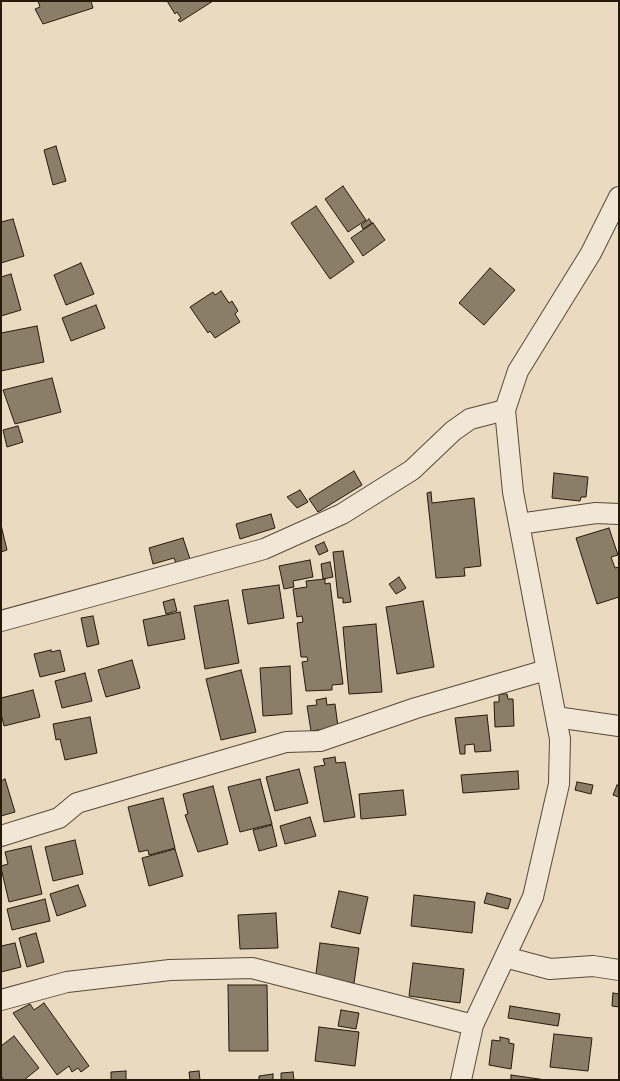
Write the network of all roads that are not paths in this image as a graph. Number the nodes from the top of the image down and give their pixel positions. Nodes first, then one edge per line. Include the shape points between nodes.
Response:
1 (619, 197) edge
2 (505, 410) junction
3 (619, 514) edge
4 (519, 524) junction
5 (1, 621) edge
6 (546, 670) junction
7 (556, 717) junction
8 (619, 726) edge
9 (1, 836) edge
10 (505, 957) junction
11 (619, 970) edge
12 (1, 1000) edge
13 (473, 1025) junction
14 (461, 1080) edge

1 - 2 street via 591,252 518,371
2 - 4 street
2 - 5 street via 470,419 412,470 350,509 264,549
3 - 4 street via 596,513
4 - 6 street
6 - 7 street
6 - 9 street via 416,708 320,741 286,742 77,803 59,818
7 - 8 street
7 - 10 street via 560,739 559,784 532,897
10 - 11 street via 550,969 593,966
10 - 13 street
12 - 13 street via 67,982 170,970 252,968
13 - 14 street

